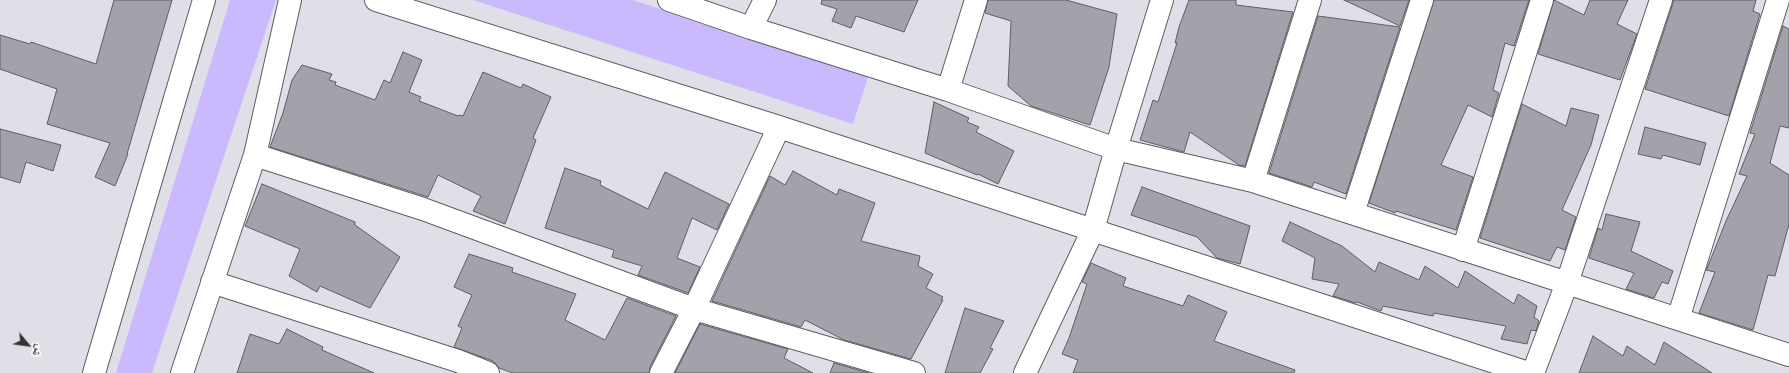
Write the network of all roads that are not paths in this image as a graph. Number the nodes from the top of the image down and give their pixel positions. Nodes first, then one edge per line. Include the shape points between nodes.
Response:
1 (204, 0) edge
2 (290, 0) edge
3 (376, 0) edge
4 (669, 0) edge
5 (764, 0) edge
6 (976, 0) edge
7 (1162, 0) edge
8 (1310, 0) edge
9 (1422, 0) edge
10 (1542, 0) edge
11 (1661, 0) edge
12 (1778, 0) edge
13 (751, 28) junction
14 (948, 90) junction
15 (779, 127) junction
16 (1116, 149) junction
17 (255, 155) junction
18 (1252, 181) junction
19 (1352, 213) junction
20 (1093, 230) junction
21 (1463, 250) junction
22 (212, 282) junction
23 (1567, 283) junction
24 (694, 309) junction
25 (1678, 319) junction
26 (1787, 348) edge
27 (94, 373) edge
28 (182, 373) edge
29 (488, 373) edge
30 (661, 373) edge
31 (914, 373) edge
32 (1025, 373) edge
33 (1528, 373) edge
34 (1533, 373) edge

1 - 27 street
2 - 17 street
3 - 15 street
4 - 13 street
5 - 13 street
6 - 14 street
7 - 16 street
8 - 18 street
9 - 19 street
10 - 21 street
11 - 23 street
12 - 25 street
13 - 14 street
14 - 16 street
15 - 20 street
15 - 24 street
16 - 18 street
16 - 20 street
17 - 22 street
17 - 24 street via 423,209
18 - 19 street
19 - 21 street
20 - 32 street
20 - 33 street
21 - 23 street
22 - 28 street
22 - 29 street via 458,361
23 - 25 street
23 - 34 street
24 - 30 street
24 - 31 street
25 - 26 street

